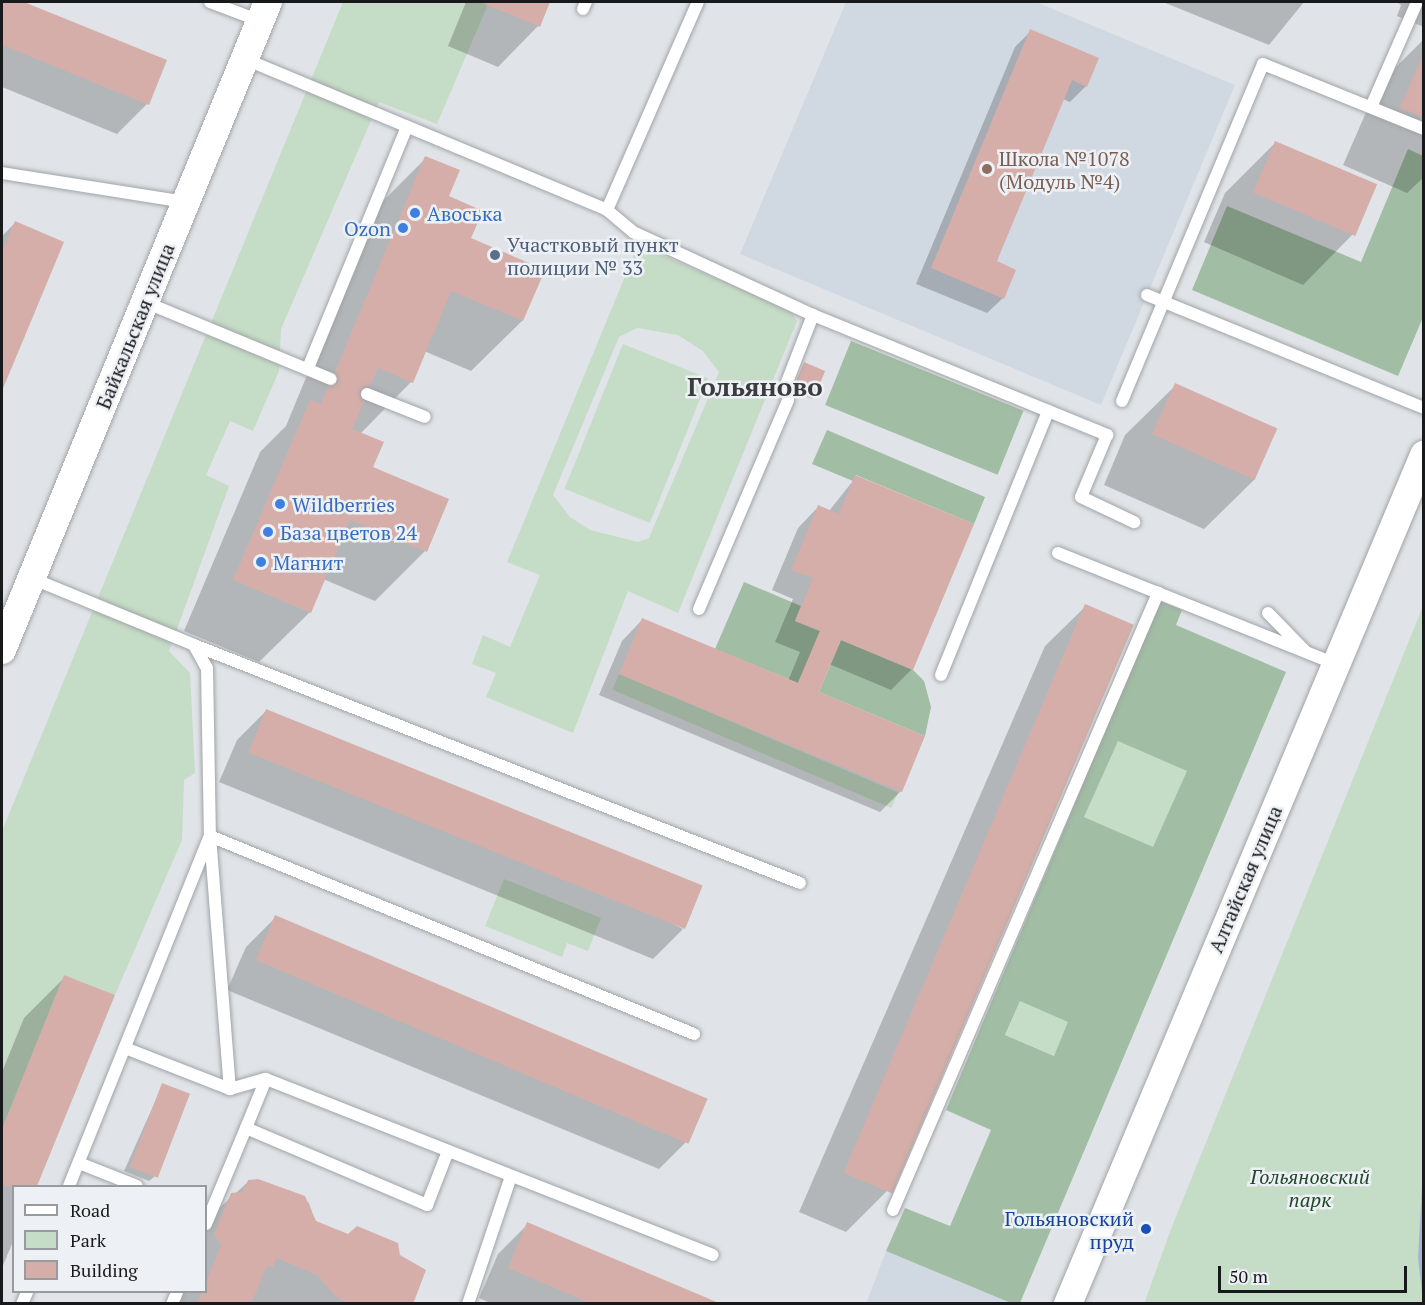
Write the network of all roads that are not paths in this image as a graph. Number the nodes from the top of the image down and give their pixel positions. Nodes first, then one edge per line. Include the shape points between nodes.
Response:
1 (210, 2) edge
2 (698, 2) edge
3 (1417, 2) edge
4 (264, 11) edge
5 (245, 59) junction
6 (1371, 107) junction
7 (407, 127) junction
8 (1424, 129) edge
9 (2, 173) edge
10 (186, 202) junction
11 (607, 210) junction
12 (1147, 295) dead end
13 (145, 302) junction
14 (1163, 302) junction
15 (813, 315) junction
16 (308, 368) junction
17 (332, 379) dead end
18 (367, 394) dead end
19 (1122, 401) dead end
20 (1424, 408) edge
21 (1048, 411) junction
22 (424, 417) dead end
23 (1424, 455) edge
24 (1134, 522) dead end
25 (1058, 553) dead end
26 (31, 578) junction
27 (1158, 593) junction
28 (699, 609) dead end
29 (1268, 613) dead end
30 (4, 635) edge
31 (194, 645) junction
32 (1322, 660) junction
33 (941, 675) dead end
34 (210, 836) junction
35 (800, 883) dead end
36 (694, 1034) dead end
37 (125, 1048) junction
38 (266, 1079) junction
39 (230, 1089) junction
40 (246, 1128) junction
41 (448, 1151) junction
42 (79, 1163) junction
43 (512, 1176) junction
44 (69, 1185) edge
45 (134, 1185) edge
46 (894, 1210) dead end
47 (207, 1222) edge
48 (713, 1255) dead end
49 (468, 1304) edge
50 (1068, 1304) edge

1 - 4 lane
2 - 11 lane
3 - 6 lane
4 - 5 street, Байкальская улица
5 - 7 lane
5 - 10 street, Байкальская улица
6 - 8 lane
6 - 14 lane via 1263,64
7 - 11 lane
7 - 16 lane
9 - 10 lane
10 - 13 street, Байкальская улица
11 - 15 lane via 633,232
12 - 14 lane
13 - 16 lane
13 - 26 street, Байкальская улица
14 - 19 lane
14 - 20 lane
15 - 21 lane
15 - 28 lane via 787,382 788,400
16 - 17 lane
18 - 22 lane
21 - 24 lane via 1107,435 1081,497
21 - 33 lane
23 - 32 street, Алтайская улица
25 - 27 lane
26 - 30 street, Байкальская улица
26 - 31 lane
27 - 32 lane
27 - 46 lane
29 - 32 lane
31 - 34 lane via 207,668
31 - 35 lane
32 - 50 street, Алтайская улица
34 - 36 lane
34 - 37 lane
34 - 39 lane
37 - 39 lane
37 - 42 lane
38 - 39 lane
38 - 40 lane
38 - 41 lane
40 - 41 lane via 427,1205
40 - 47 lane
41 - 43 lane
42 - 44 lane
42 - 45 lane
43 - 48 lane
43 - 49 lane

